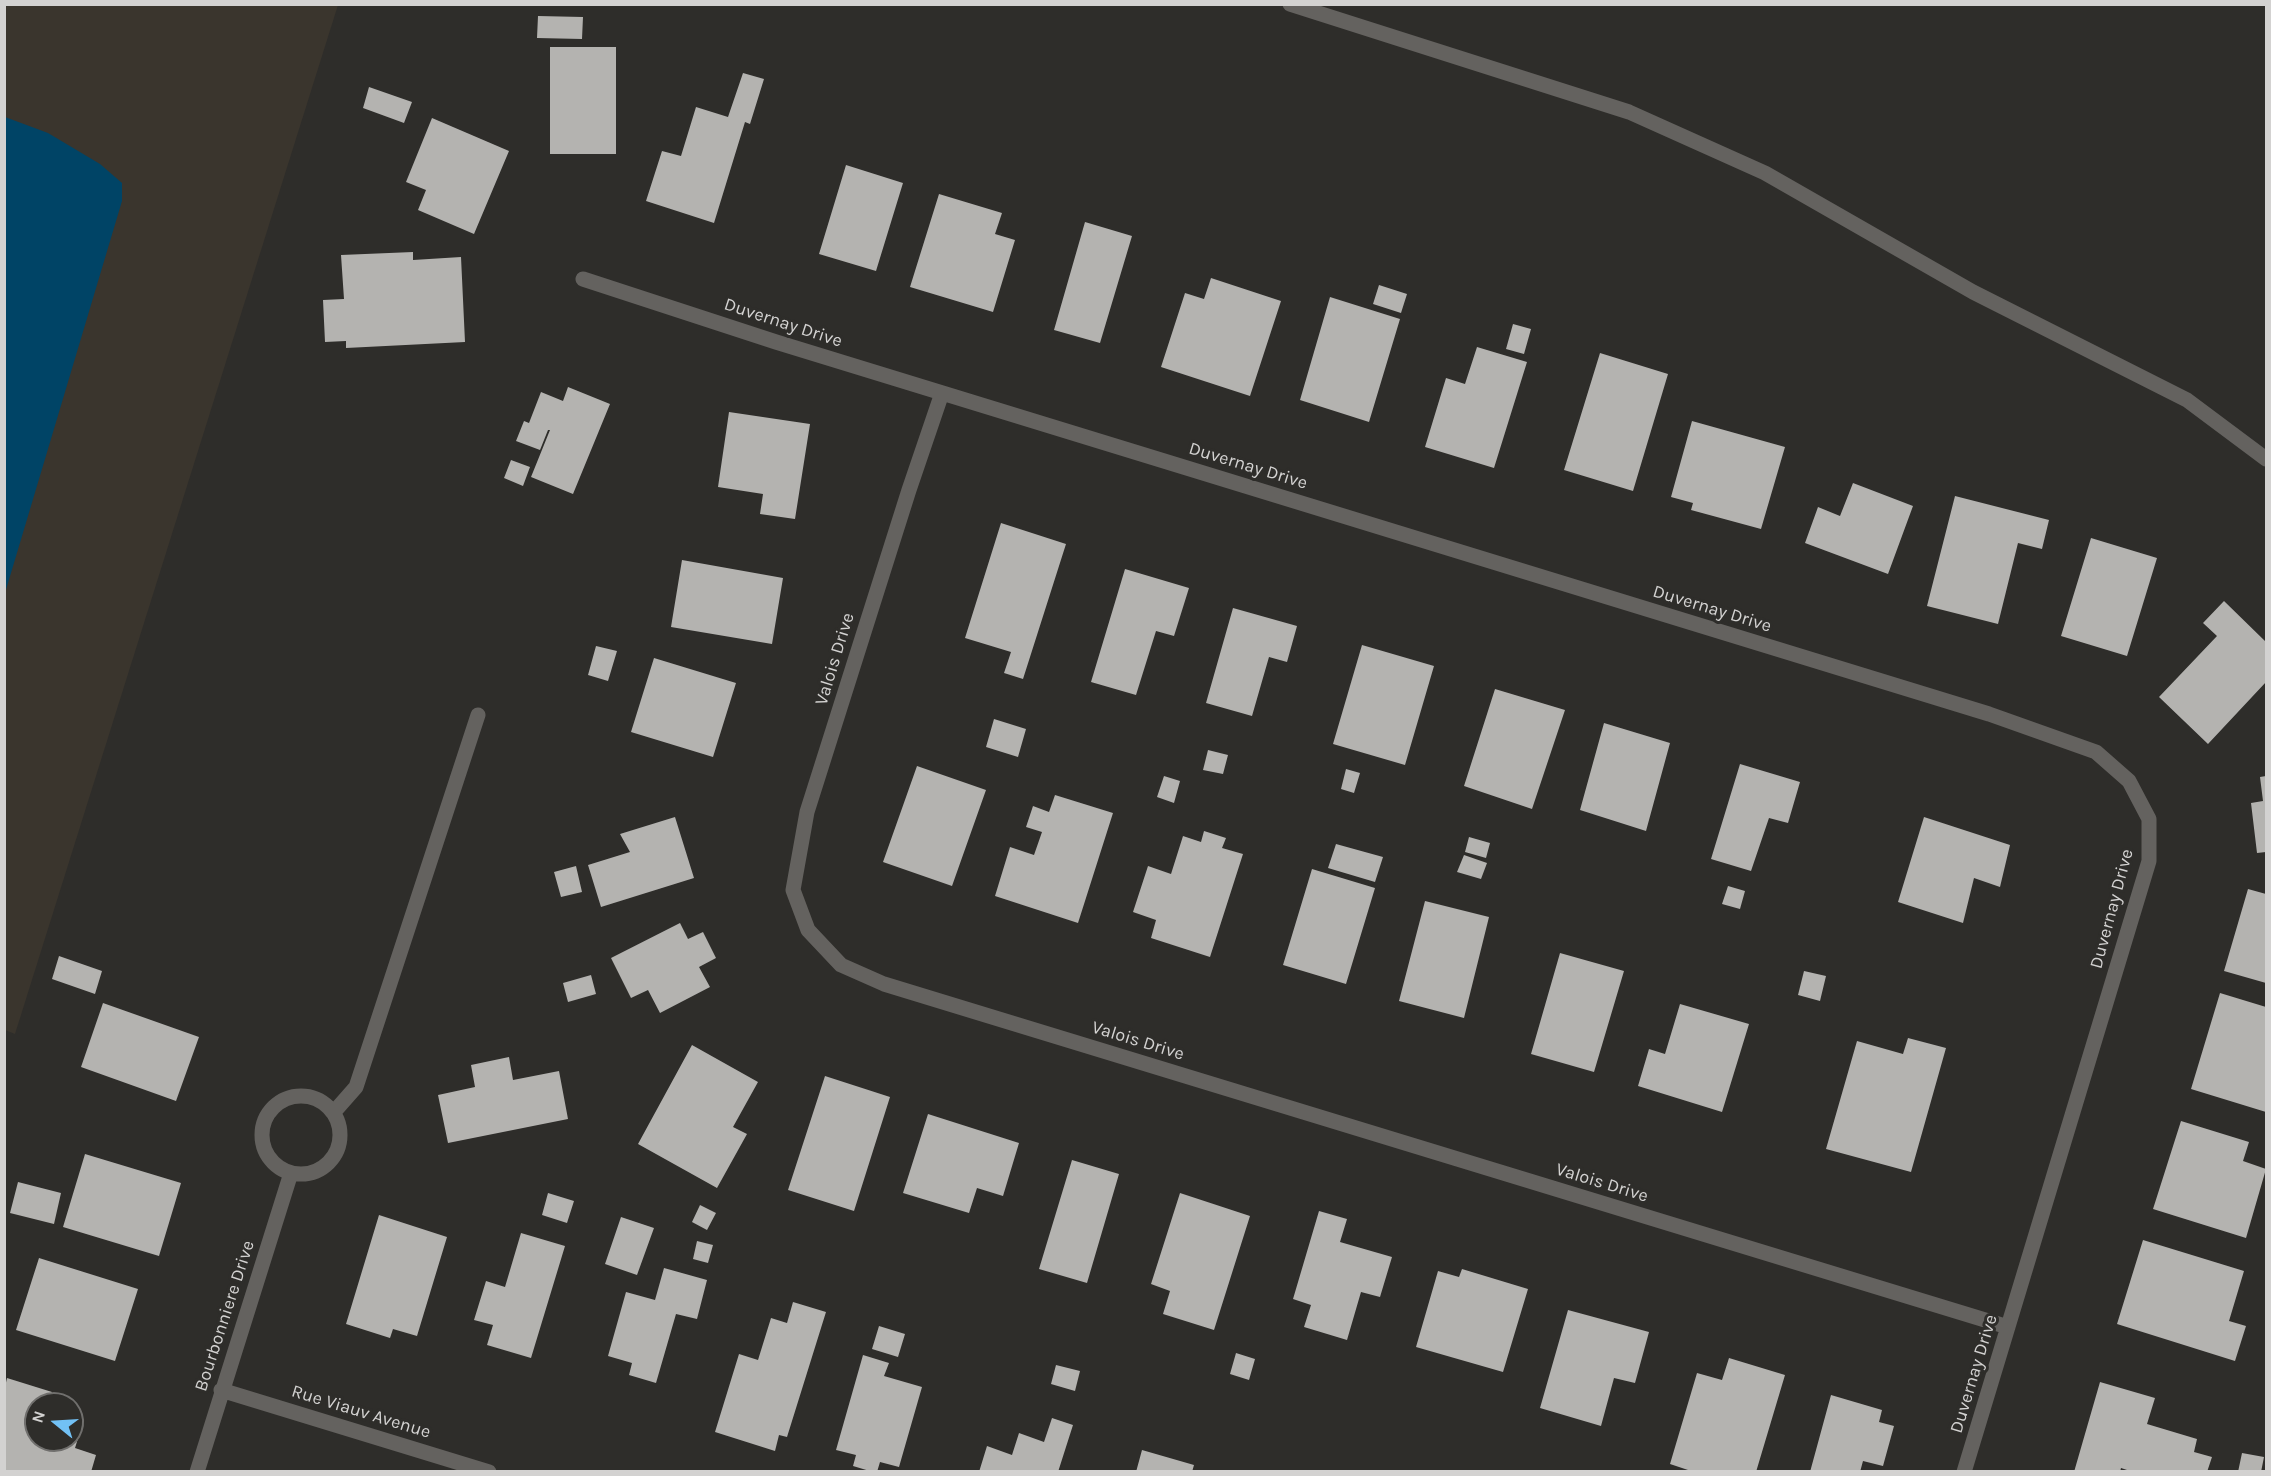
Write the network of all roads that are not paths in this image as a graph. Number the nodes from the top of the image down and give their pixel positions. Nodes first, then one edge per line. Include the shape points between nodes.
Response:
1 (1290, 4) edge
2 (583, 279) dead end
3 (942, 393) junction
4 (2266, 459) edge
5 (478, 716) dead end
6 (334, 1112) junction
7 (291, 1173) junction
8 (2008, 1327) junction
9 (221, 1390) junction
10 (197, 1472) edge
11 (489, 1472) edge
12 (1964, 1472) edge

1 - 4 street via 1629,112 1765,173 1973,292 2187,400
2 - 3 street, Duvernay Drive
3 - 8 street, Duvernay Drive via 1977,710 2097,752 2129,781 2149,819 2150,861
3 - 8 street, Valois Drive via 807,812 799,857 794,890 808,930 842,965 896,988
5 - 6 street via 356,1087
6 - 7 street via 340,1138 337,1152 318,1170
6 - 7 street via 313,1097 299,1095 287,1098 268,1113 262,1131 265,1149 270,1160
7 - 9 street, Bourbonniere Drive
8 - 12 street, Duvernay Drive
9 - 10 street, Bourbonniere Drive
9 - 11 street, Rue Viauv Avenue

